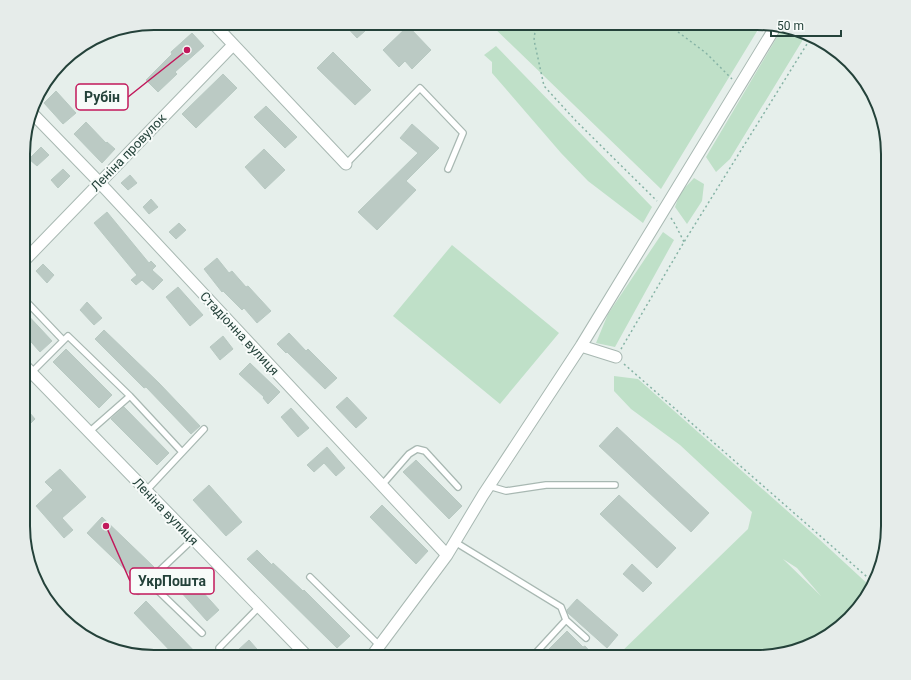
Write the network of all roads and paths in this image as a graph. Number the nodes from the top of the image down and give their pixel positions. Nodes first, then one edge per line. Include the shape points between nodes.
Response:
1 (220, 30) edge
2 (535, 30) edge
3 (675, 30) edge
4 (773, 31) edge
5 (809, 41) edge
6 (233, 44) junction
7 (739, 86) junction
8 (36, 117) edge
9 (346, 164) joint
10 (448, 169) dead end
11 (99, 182) junction
12 (664, 210) junction
13 (684, 242) junction
14 (30, 255) edge
15 (30, 305) edge
16 (63, 340) junction
17 (581, 346) junction
18 (616, 357) junction
19 (30, 367) edge
20 (30, 372) edge
21 (130, 396) junction
22 (204, 429) dead end
23 (89, 432) junction
24 (182, 452) junction
25 (382, 485) junction
26 (615, 485) dead end
27 (489, 486) junction
28 (458, 487) dead end
29 (146, 491) junction
30 (193, 539) junction
31 (455, 542) junction
32 (447, 555) junction
33 (310, 577) dead end
34 (869, 579) edge
35 (148, 581) junction
36 (138, 591) dead end
37 (259, 607) junction
38 (566, 620) junction
39 (202, 633) dead end
40 (586, 638) dead end
41 (380, 646) junction
42 (220, 650) edge
43 (301, 650) edge
44 (377, 650) edge
45 (538, 650) edge

1 - 6 street
2 - 12 path via 534,40 544,86
3 - 7 path via 706,53
4 - 7 street
5 - 13 path
6 - 9 street
6 - 11 street, Леніна провулок
7 - 12 street
8 - 11 street, Стадіонна вулиця
9 - 10 lane via 420,88 463,133
11 - 14 street, Леніна провулок
11 - 25 street, Стадіонна вулиця
12 - 13 path
12 - 17 street
13 - 18 path
15 - 16 lane
16 - 19 lane
16 - 21 lane via 68,336
17 - 18 street
17 - 27 street
18 - 34 path
20 - 23 street, Леніна вулиця
21 - 23 lane
21 - 24 lane
22 - 24 lane
23 - 29 street, Леніна вулиця
24 - 29 lane
25 - 28 lane via 409,454 417,449 425,451
25 - 32 street, Стадіонна вулиця
26 - 27 lane via 546,485 506,491
27 - 31 street
29 - 30 street, Леніна вулиця
30 - 35 lane
30 - 37 street, Леніна вулиця
31 - 32 street
31 - 38 lane via 561,607
32 - 41 street
33 - 41 lane
35 - 36 lane
35 - 39 lane
37 - 42 lane
37 - 43 street, Леніна вулиця
38 - 40 lane
38 - 45 lane
41 - 44 street

